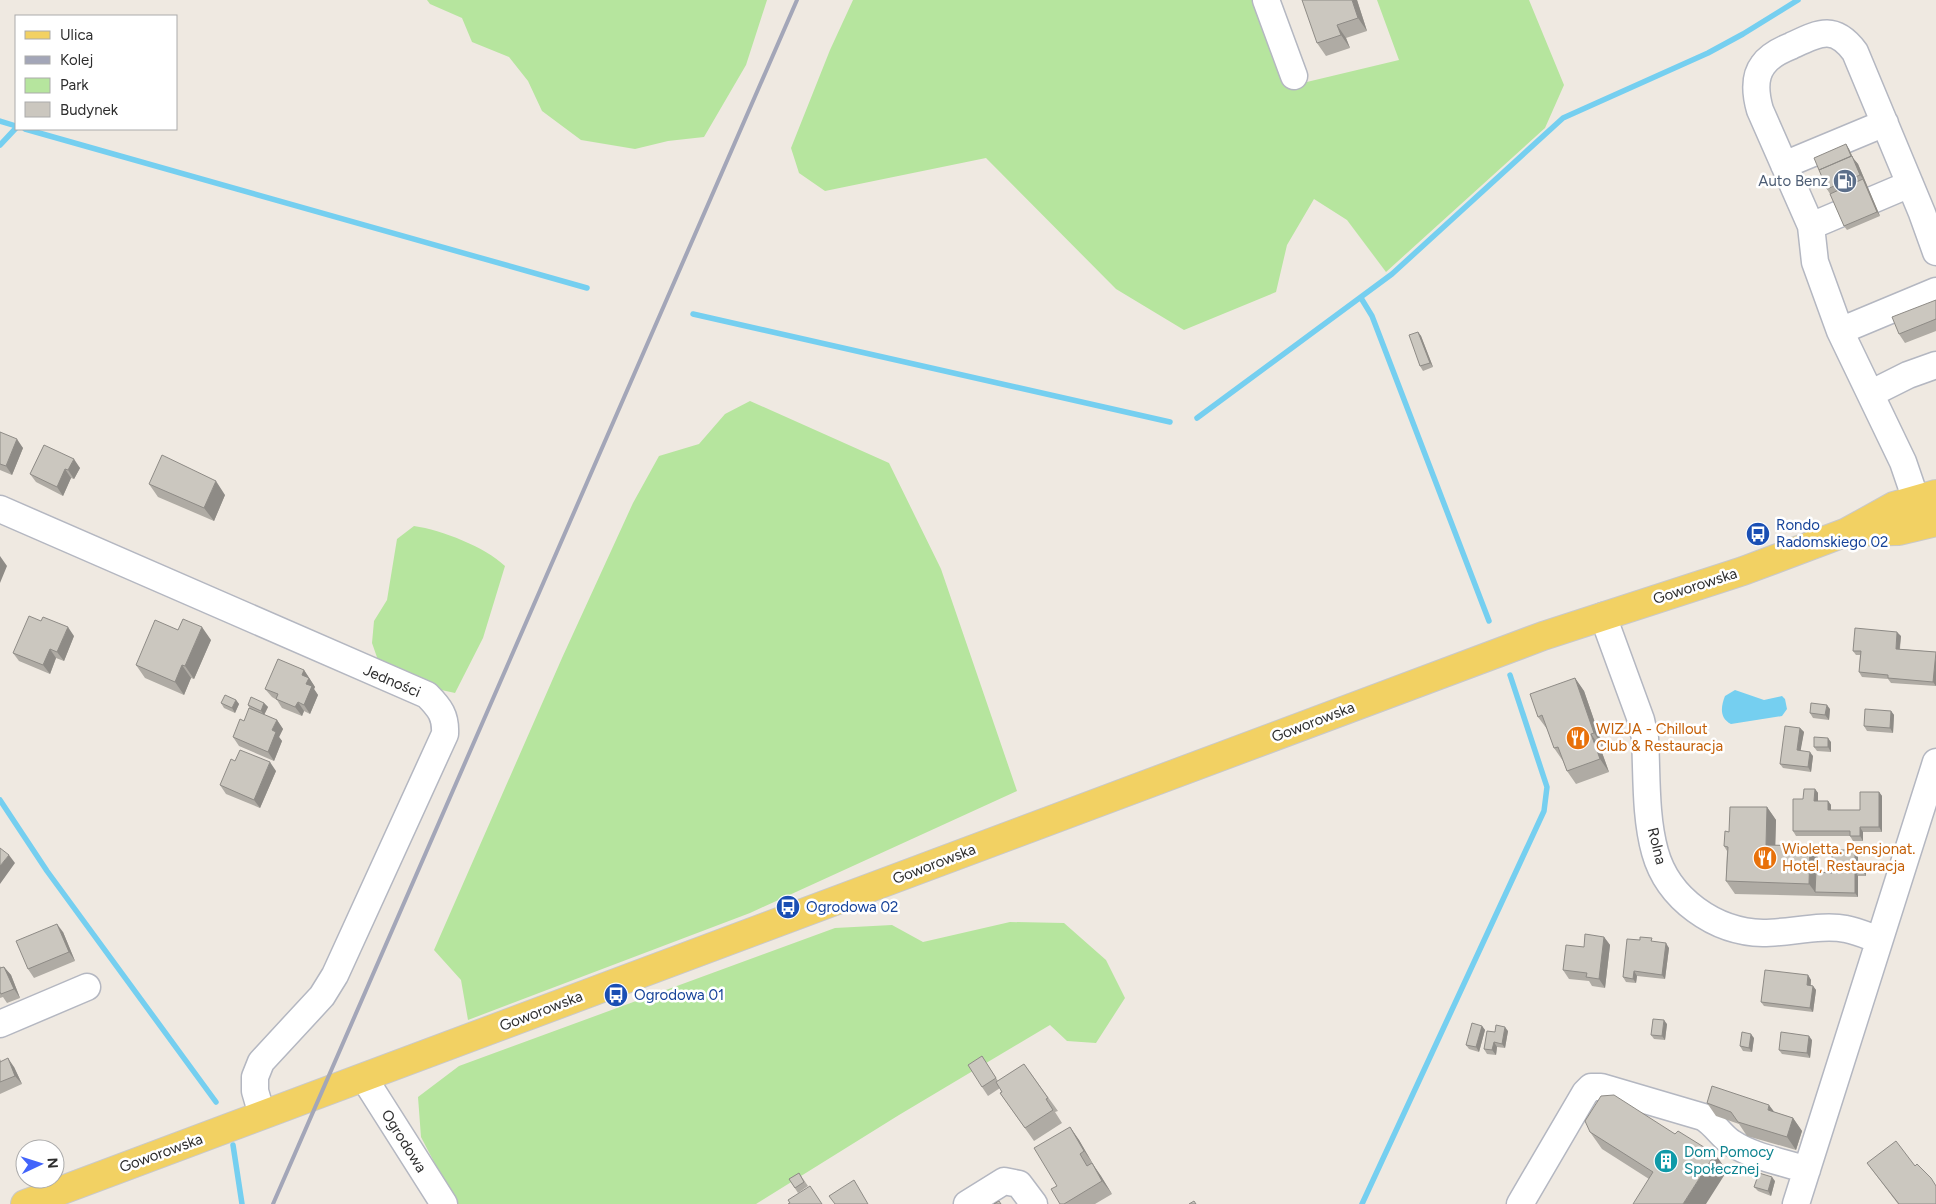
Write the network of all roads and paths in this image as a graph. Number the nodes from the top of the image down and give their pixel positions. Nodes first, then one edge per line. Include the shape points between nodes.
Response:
1 (1266, 0) edge
2 (1294, 76) dead end
3 (1886, 123) junction
4 (1784, 165) junction
5 (1910, 184) junction
6 (1929, 210) edge
7 (1811, 226) junction
8 (1936, 252) edge
9 (1936, 291) edge
10 (1840, 330) junction
11 (1936, 365) edge
12 (1872, 393) junction
13 (1926, 497) edge
14 (0, 509) edge
15 (1936, 522) edge
16 (1847, 532) junction
17 (1603, 616) junction
18 (1936, 762) edge
19 (1879, 940) junction
20 (87, 987) dead end
21 (0, 1024) edge
22 (364, 1078) junction
23 (262, 1115) junction
24 (1807, 1170) junction
25 (25, 1204) edge
26 (444, 1204) edge
27 (967, 1204) edge
28 (1034, 1204) edge
29 (1520, 1204) edge
30 (1796, 1204) edge

1 - 2 street
3 - 4 street
3 - 4 street via 1855,52 1845,38 1817,33 1776,53 1762,65 1757,82 1760,110
3 - 5 street
4 - 7 street
5 - 6 street
5 - 7 street
6 - 8 street
7 - 10 street via 1815,262
9 - 10 street
10 - 12 street
11 - 12 street
12 - 13 street via 1903,462
13 - 16 main road, Goworowska via 1894,506
14 - 23 street, Jedności via 427,695 440,707 446,720 445,734 335,975 322,996 261,1062 255,1084
15 - 16 main road, Goworowska via 1899,530
16 - 17 main road, Goworowska via 1743,571
17 - 19 street, Rolna via 1641,720 1655,851 1677,892 1700,914 1735,929 1762,933 1841,929
17 - 22 main road, Goworowska
18 - 19 street
19 - 24 street
20 - 21 street
22 - 23 main road, Goworowska
22 - 26 street, Ogrodowa
23 - 25 main road, Goworowska
24 - 29 street via 1741,1149 1703,1117 1601,1087 1591,1088 1585,1093
24 - 30 street
27 - 28 street via 1004,1181 1019,1184

